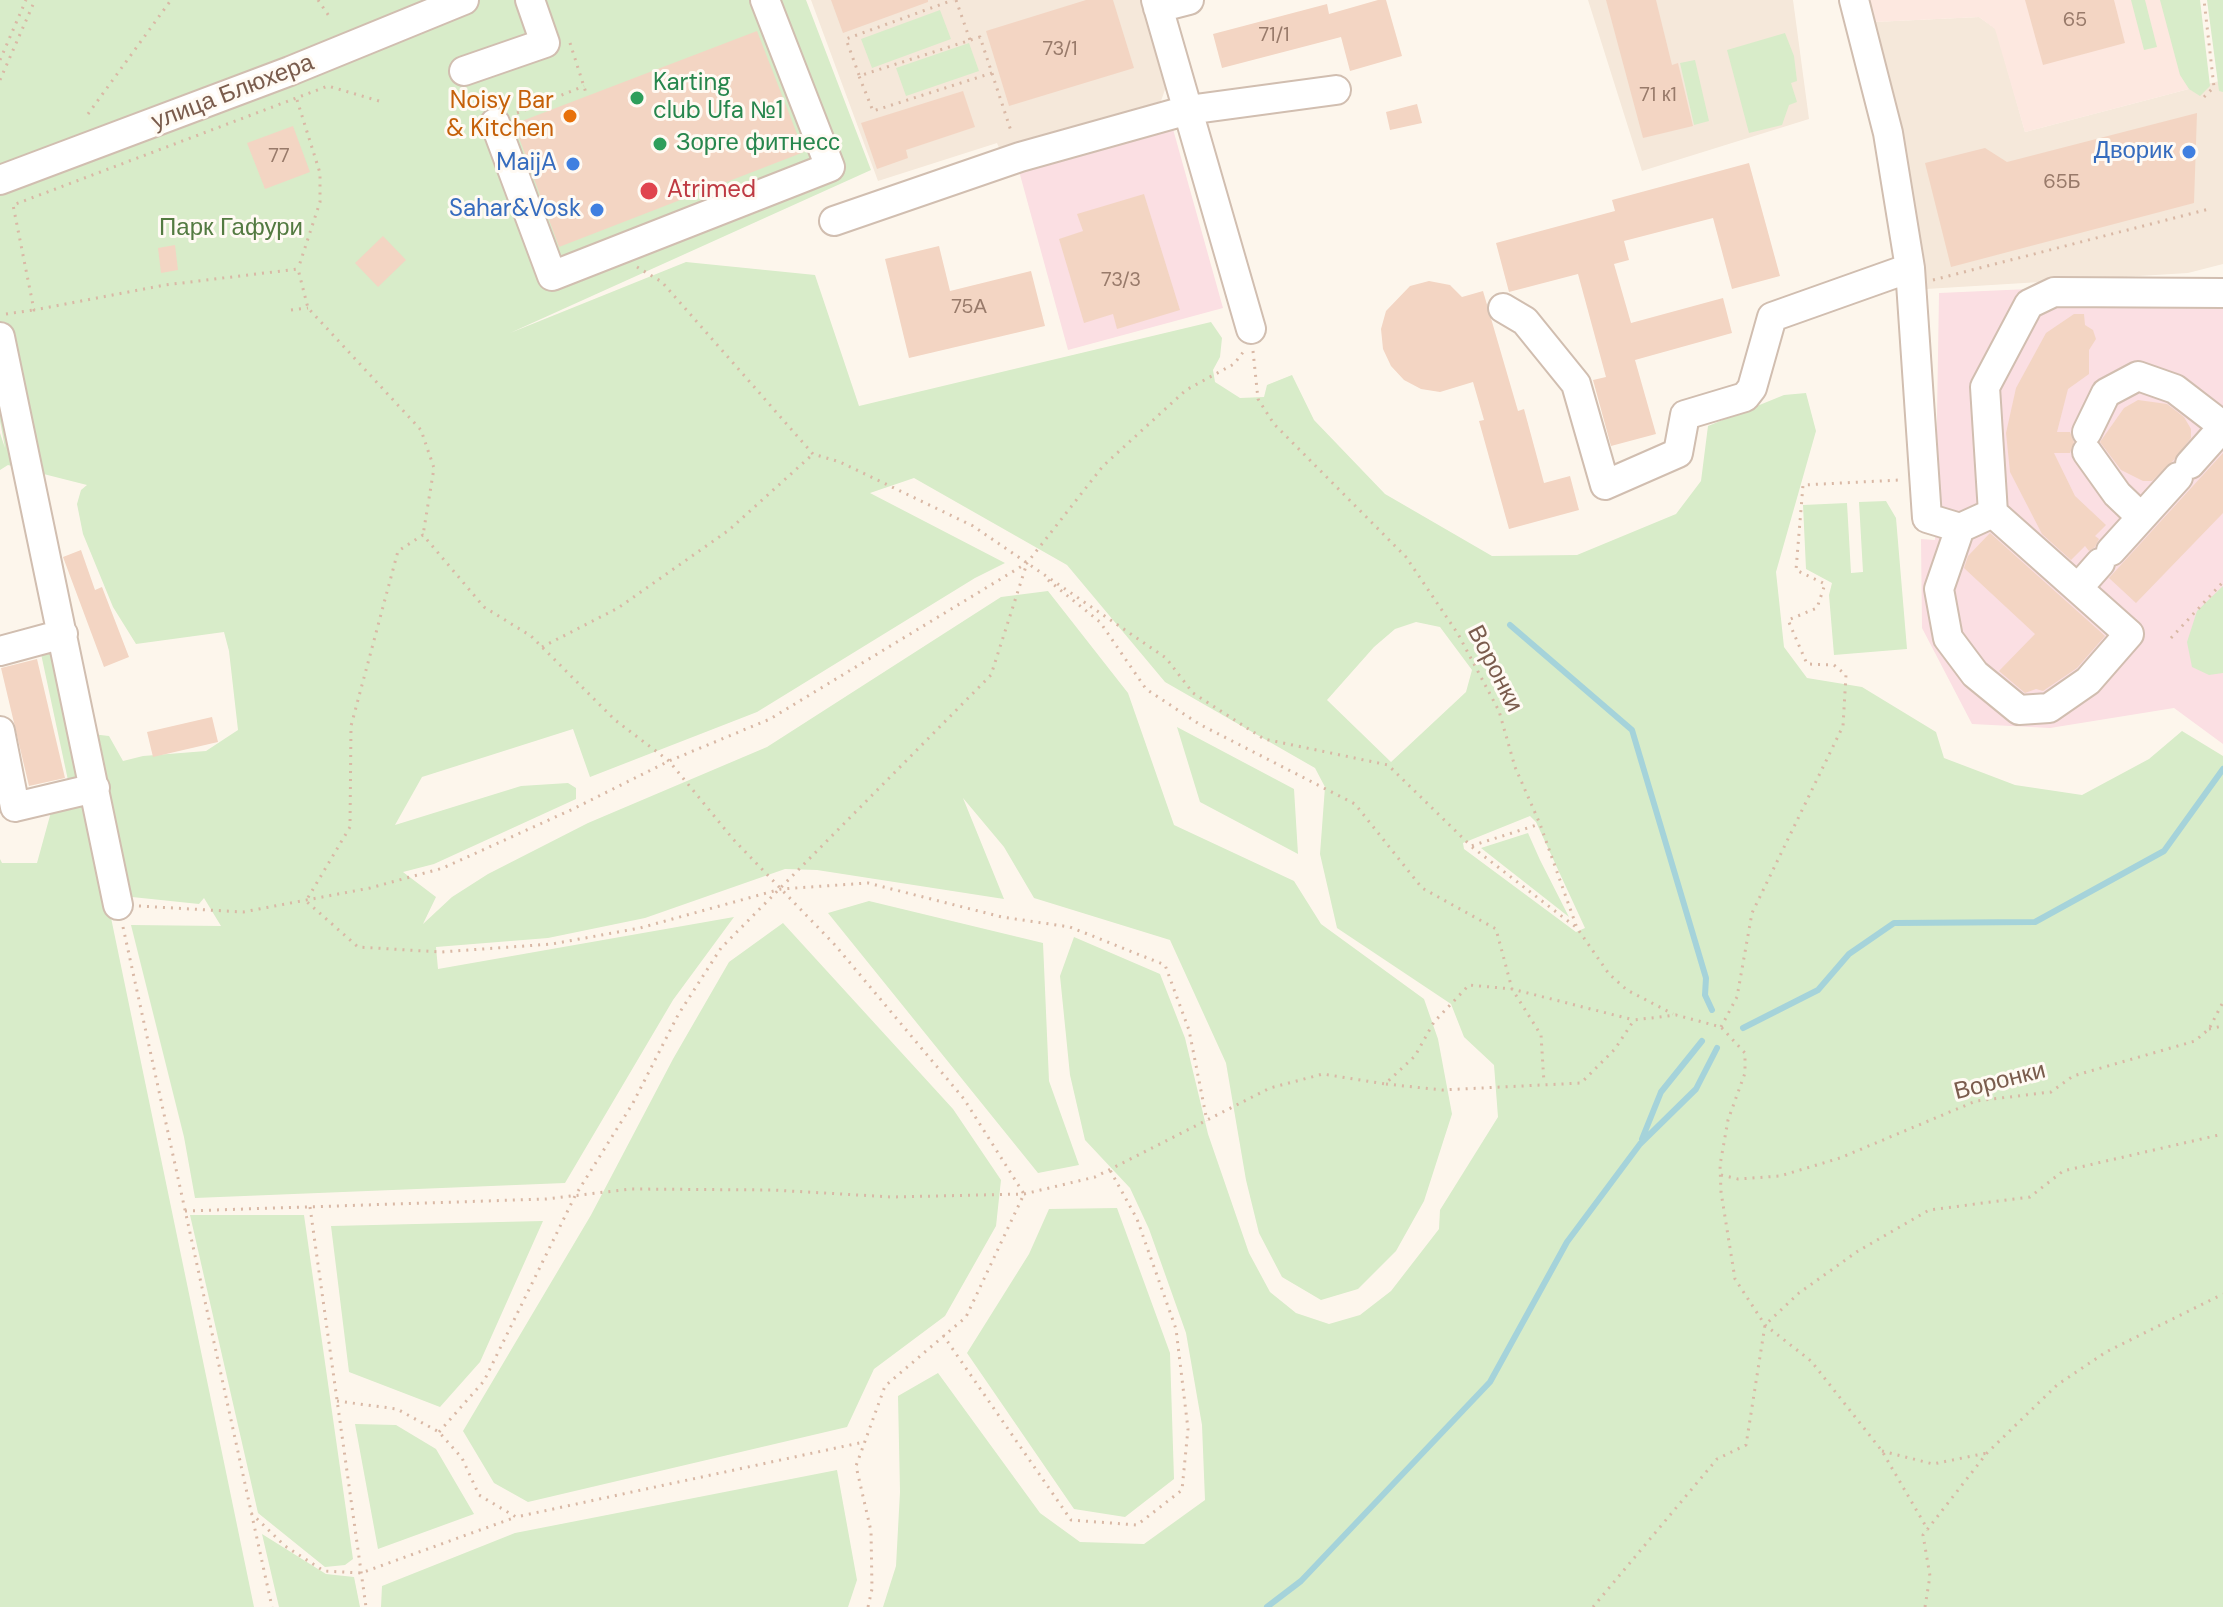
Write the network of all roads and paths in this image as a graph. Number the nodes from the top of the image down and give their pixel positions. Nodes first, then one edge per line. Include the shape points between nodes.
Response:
1 (26, 0) edge
2 (35, 0) edge
3 (171, 0) edge
4 (318, 0) edge
5 (464, 0) edge
6 (530, 0) edge
7 (765, 0) edge
8 (955, 0) edge
9 (1189, 0) edge
10 (1854, 0) edge
11 (2204, 0) edge
12 (1157, 4) edge
13 (331, 19) dead end
14 (970, 40) junction
15 (570, 43) dead end
16 (0, 60) edge
17 (464, 71) dead end
18 (992, 73) junction
19 (859, 76) junction
20 (0, 80) edge
21 (584, 86) junction
22 (1336, 90) dead end
23 (587, 96) dead end
24 (2204, 97) dead end
25 (296, 98) junction
26 (379, 101) dead end
27 (1188, 110) junction
28 (88, 114) dead end
29 (495, 123) joint
30 (1020, 157) junction
31 (0, 180) edge
32 (2209, 209) dead end
33 (834, 221) dead end
34 (612, 253) junction
35 (298, 269) junction
36 (1911, 277) junction
37 (2223, 293) edge
38 (308, 308) junction
39 (1503, 308) dead end
40 (34, 310) junction
41 (291, 310) dead end
42 (0, 316) edge
43 (1251, 329) junction
44 (0, 337) edge
45 (2223, 426) edge
46 (813, 454) junction
47 (1925, 479) junction
48 (1993, 513) junction
49 (2141, 517) junction
50 (1960, 528) junction
51 (423, 535) junction
52 (1027, 563) junction
53 (2223, 582) edge
54 (2078, 588) junction
55 (63, 634) junction
56 (2171, 638) dead end
57 (542, 647) junction
58 (0, 651) edge
59 (0, 731) edge
60 (669, 761) junction
61 (95, 788) junction
62 (1540, 824) junction
63 (1471, 846) junction
64 (781, 889) junction
65 (306, 901) junction
66 (118, 905) junction
67 (1577, 928) junction
68 (1512, 989) junction
69 (2223, 1002) edge
70 (1676, 1015) junction
71 (1634, 1020) junction
72 (2223, 1026) edge
73 (1721, 1027) junction
74 (2209, 1029) junction
75 (1544, 1083) junction
76 (1385, 1084) junction
77 (1207, 1121) junction
78 (2223, 1134) edge
79 (1110, 1170) junction
80 (1721, 1175) junction
81 (1024, 1194) junction
82 (575, 1196) junction
83 (310, 1207) junction
84 (183, 1211) junction
85 (2223, 1294) edge
86 (1765, 1325) junction
87 (943, 1335) junction
88 (337, 1401) junction
89 (439, 1432) junction
90 (864, 1442) junction
91 (1882, 1451) junction
92 (1987, 1453) junction
93 (251, 1513) junction
94 (516, 1517) junction
95 (1928, 1530) junction
96 (361, 1573) junction
97 (272, 1607) edge
98 (366, 1607) edge
99 (868, 1607) edge
100 (1593, 1607) edge
101 (1925, 1607) edge

1 - 16 path
2 - 20 path
3 - 28 path
4 - 13 path
5 - 31 street, улица Блюхера
6 - 17 street via 545,43
7 - 34 street via 830,167
8 - 14 path
8 - 19 path via 846,39
9 - 12 street
10 - 36 street via 1888,133
11 - 24 path via 2214,87
12 - 27 street
14 - 18 path via 980,37
14 - 19 path
15 - 21 path
18 - 19 path via 873,111
18 - 30 path
21 - 23 path
21 - 29 path
22 - 27 street
25 - 26 path via 328,86
25 - 35 path via 320,173 320,202
25 - 40 path via 13,205
27 - 30 street
27 - 43 street
29 - 34 street via 552,276
30 - 33 street
32 - 36 path
34 - 46 path via 662,282
35 - 38 path
35 - 40 path via 165,285
36 - 39 street via 1772,317 1745,397 1685,415 1678,453 1605,485 1576,384 1525,321
36 - 47 street
37 - 48 street via 2054,292 2029,304 1985,387
38 - 41 path
38 - 51 path via 421,430 434,468
40 - 42 path
43 - 52 path via 1245,351 1234,364 1186,390 1103,466
43 - 62 path, Воронки via 1258,399 1274,424 1406,557 1458,634 1499,711 1515,767
44 - 55 street
45 - 49 street
45 - 49 street via 2175,389 2138,376 2106,393 2087,442 2117,494
46 - 52 path via 973,526
46 - 57 path via 729,530 618,608
47 - 50 street via 1927,518
47 - 73 path via 1803,485 1796,570 1825,584 1817,608 1788,620 1807,664 1834,665 1846,675 1843,726 1752,913 1737,997
48 - 50 street
48 - 54 street
49 - 54 street
50 - 54 street via 1939,589 1948,638 1975,674 2019,710 2049,708 2088,681 2129,634
51 - 57 path via 484,607
51 - 65 path via 398,551 351,726 350,827
52 - 60 path via 770,719
52 - 63 path via 1166,658 1193,693 1264,739 1388,765
52 - 64 path via 991,675
52 - 68 path via 1100,622 1146,689 1199,724 1355,804 1422,888 1496,929
53 - 56 path
55 - 58 street
55 - 61 street
57 - 60 path via 615,720
59 - 61 street via 15,807
60 - 64 path
60 - 65 path via 443,868
61 - 66 street
62 - 63 path
62 - 67 path, Воронки
63 - 67 path
64 - 65 path via 625,931 552,944 441,952 358,947
64 - 77 path via 868,883 1002,917 1070,927 1165,965 1189,1030
64 - 81 path via 964,1099
64 - 82 path via 721,948
65 - 66 path via 243,912
66 - 84 path
67 - 70 path, Воронки via 1627,990
68 - 71 path
68 - 75 path via 1541,1035
68 - 76 path via 1469,985 1434,1022 1415,1056
69 - 74 path
70 - 71 path
70 - 73 path
71 - 75 path via 1615,1049 1581,1083
72 - 74 path, Воронки
73 - 80 path via 1745,1053 1745,1073 1728,1120
74 - 80 path, Воронки via 2195,1041 2073,1076 2051,1092 1976,1101 1840,1158 1780,1176
75 - 76 path via 1442,1090
76 - 77 path via 1323,1074 1270,1088
77 - 79 path
78 - 86 path via 2063,1171 2030,1197 1929,1210 1846,1259
79 - 81 path
79 - 87 path via 1137,1219 1176,1329 1188,1429 1182,1490 1137,1525 1071,1520
80 - 86 path via 1735,1279
81 - 82 path via 892,1197 631,1189
81 - 87 path via 966,1317
82 - 83 path
82 - 89 path via 484,1381
83 - 84 path
83 - 88 path
84 - 93 path
85 - 92 path via 2106,1352 2057,1385
86 - 91 path via 1811,1361
86 - 100 path via 1746,1445 1717,1459
87 - 90 path via 885,1386
88 - 89 path via 397,1409
88 - 96 path
89 - 94 path via 462,1458 479,1495
90 - 94 path
90 - 99 path via 856,1466 871,1531
91 - 92 path via 1933,1464
91 - 95 path
92 - 95 path
93 - 96 path via 285,1546 324,1571
93 - 97 path
94 - 96 path
95 - 101 path via 1923,1535 1930,1576
96 - 98 path

